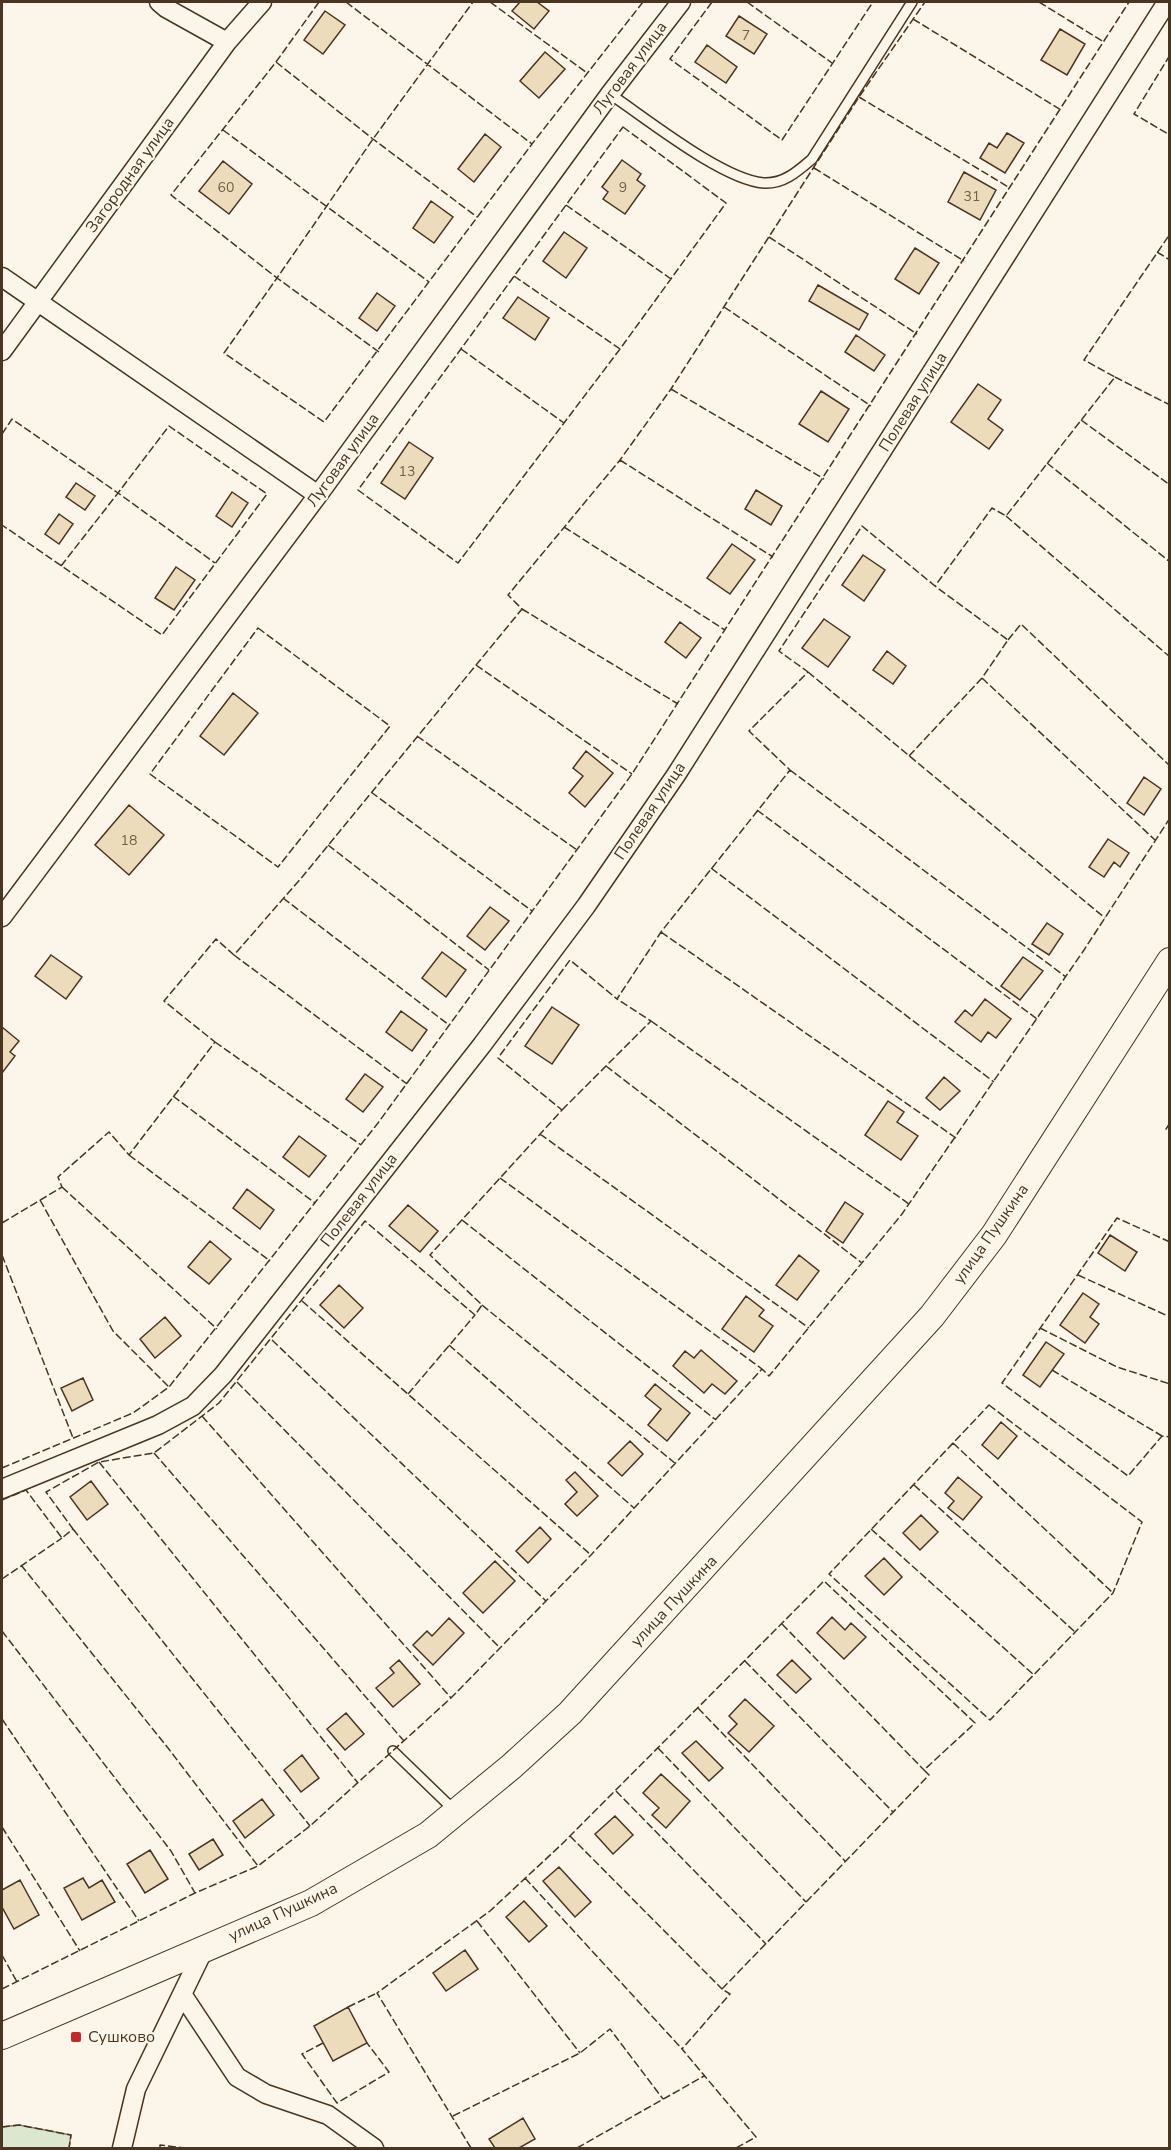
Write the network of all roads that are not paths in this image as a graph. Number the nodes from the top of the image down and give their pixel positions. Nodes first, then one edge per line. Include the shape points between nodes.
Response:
1 (159, 2) edge
2 (262, 2) edge
3 (681, 2) edge
4 (912, 2) edge
5 (1167, 2) edge
6 (227, 42) junction
7 (610, 94) junction
8 (2, 277) edge
9 (39, 302) junction
10 (2, 351) edge
11 (318, 495) junction
12 (2, 917) edge
13 (1170, 961) edge
14 (2, 1489) edge
15 (393, 1751) dead end
16 (456, 1812) junction
17 (204, 1949) junction
18 (182, 1994) junction
19 (2, 2036) edge
20 (122, 2148) edge
21 (374, 2148) edge

1 - 6 street
2 - 6 street, Загородная улица
3 - 7 street, Луговая улица
4 - 7 lane via 812,159 791,177 765,183 730,175
5 - 14 street, Полевая улица via 676,775 586,906 223,1376 193,1406 158,1425
6 - 9 street, Загородная улица
7 - 11 street, Луговая улица
8 - 9 street
9 - 10 street, Загородная улица
9 - 11 street
11 - 12 street, Луговая улица
13 - 16 main road, улица Пушкина via 994,1235 932,1316 570,1713
15 - 16 lane
16 - 17 main road, улица Пушкина via 428,1834 311,1903
17 - 18 street
17 - 19 main road, улица Пушкина
18 - 20 street via 136,2089
18 - 21 street via 237,2077 266,2094 328,2115

